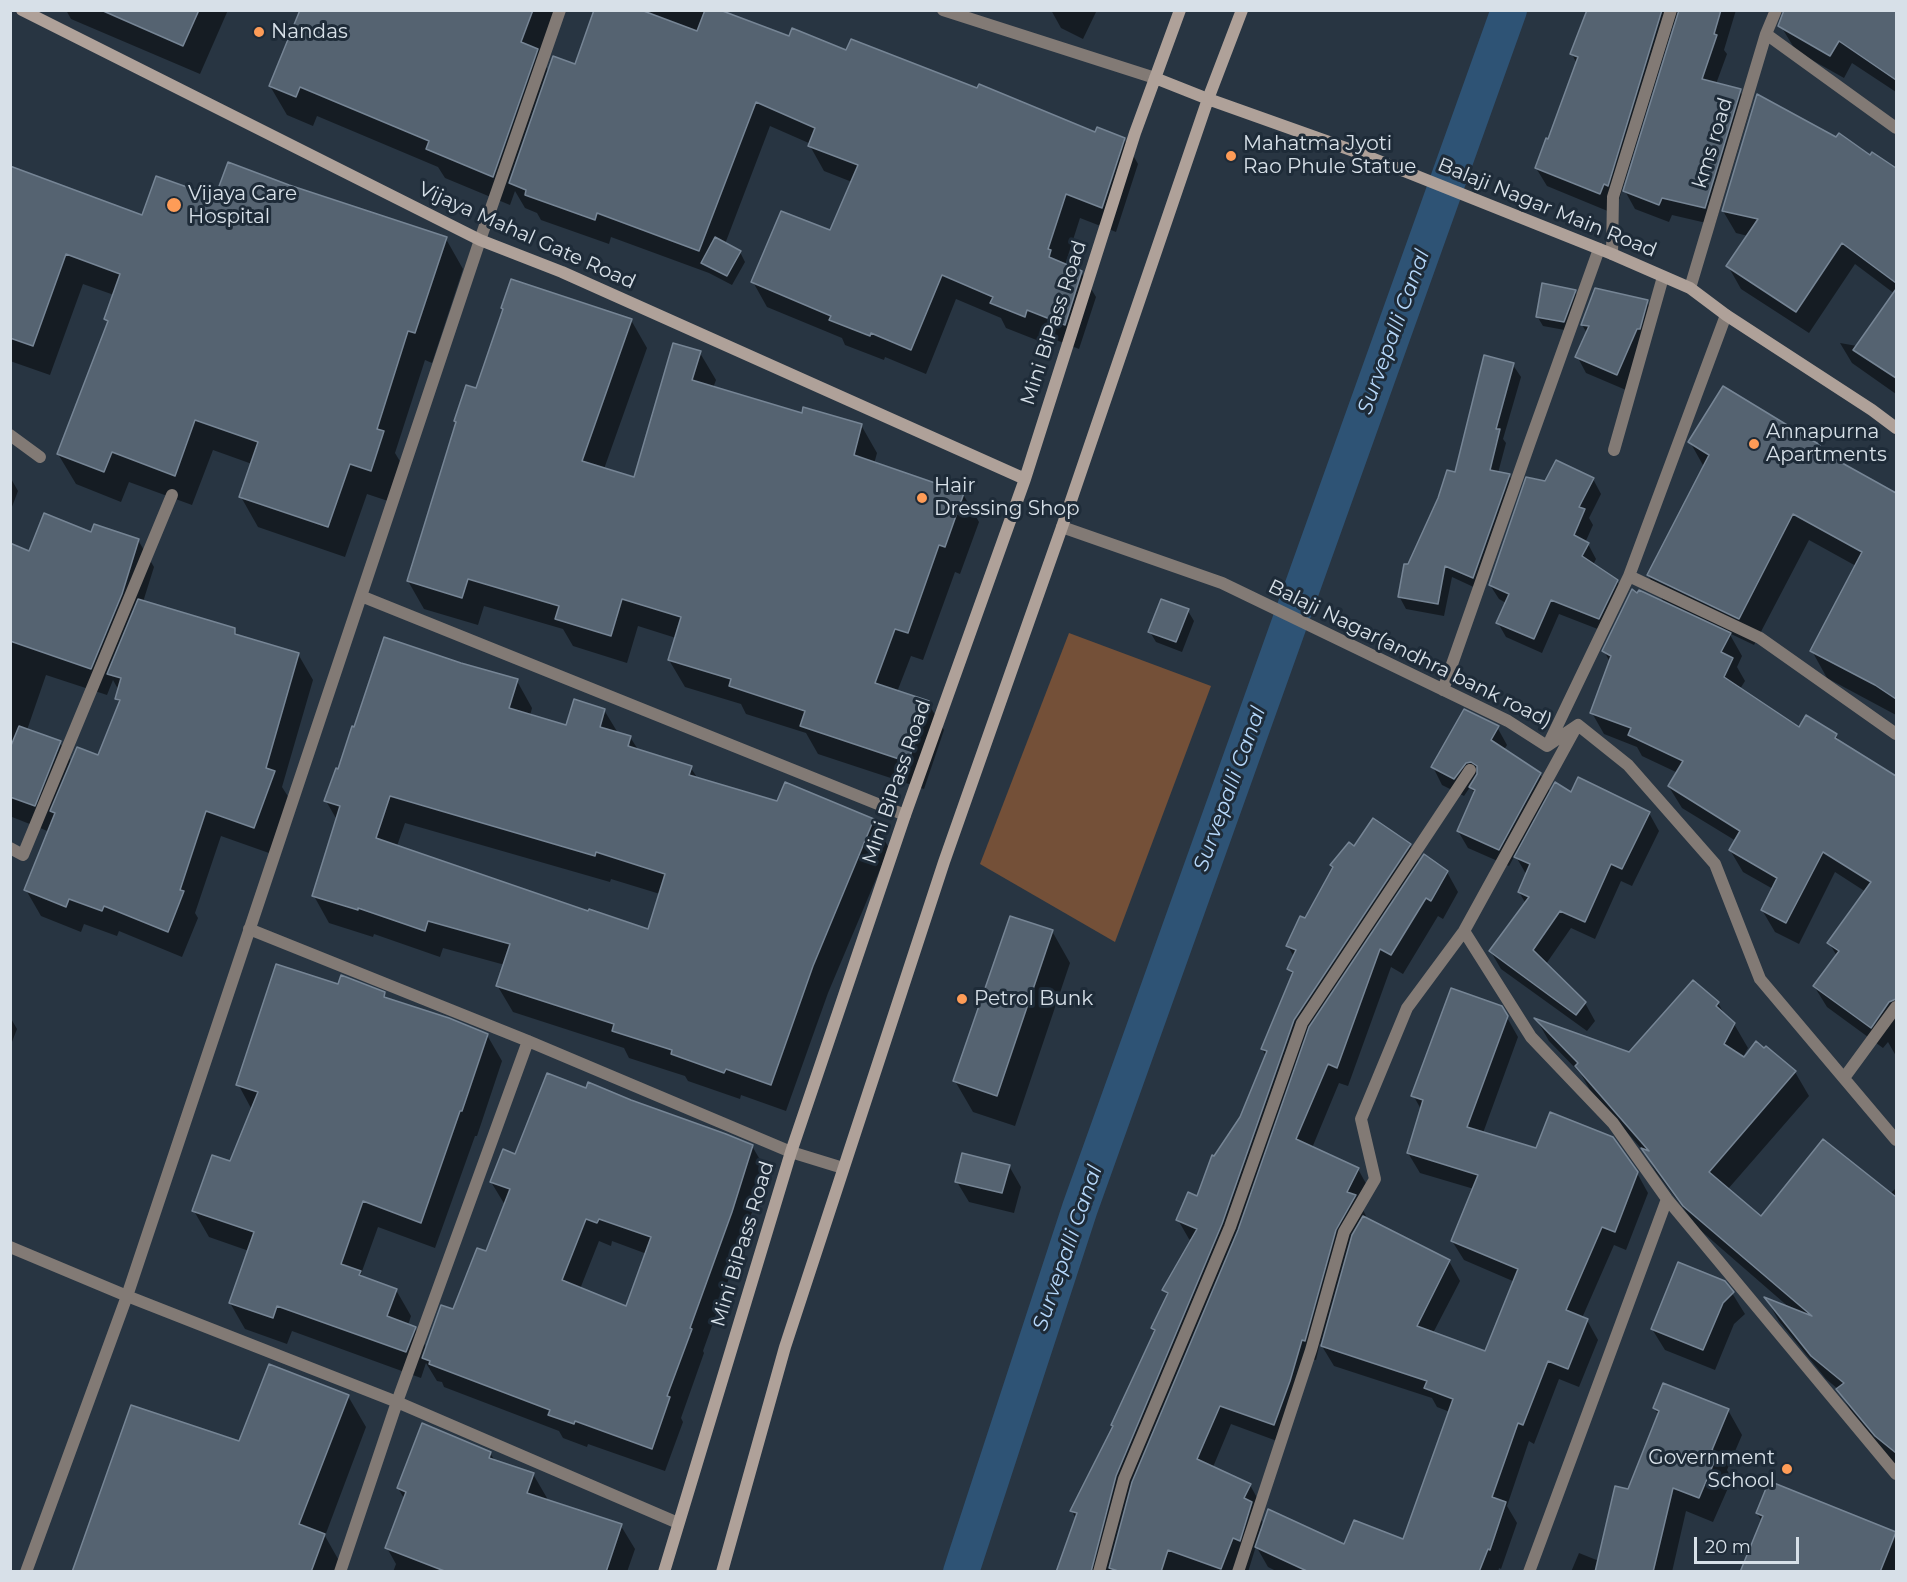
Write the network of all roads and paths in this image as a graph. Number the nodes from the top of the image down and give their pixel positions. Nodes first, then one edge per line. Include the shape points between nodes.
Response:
1 (560, 10) edge
2 (943, 10) edge
3 (1180, 10) edge
4 (1242, 10) edge
5 (1671, 10) edge
6 (1776, 10) edge
7 (29, 12) edge
8 (1766, 34) junction
9 (1155, 78) junction
10 (1208, 99) junction
11 (1896, 128) edge
12 (480, 240) junction
13 (1599, 249) junction
14 (1612, 254) junction
15 (1663, 277) junction
16 (1690, 288) junction
17 (1726, 315) junction
18 (1896, 428) edge
19 (10, 435) edge
20 (1614, 450) dead end
21 (40, 457) dead end
22 (1025, 479) junction
23 (172, 495) dead end
24 (1062, 527) junction
25 (1629, 576) junction
26 (361, 596) junction
27 (1443, 690) junction
28 (1578, 725) junction
29 (1896, 734) edge
30 (1547, 746) junction
31 (1470, 770) dead end
32 (905, 815) junction
33 (10, 848) edge
34 (249, 929) junction
35 (1464, 931) junction
36 (1896, 1007) edge
37 (528, 1041) junction
38 (1844, 1078) junction
39 (1896, 1140) edge
40 (791, 1152) junction
41 (843, 1168) junction
42 (1667, 1199) junction
43 (10, 1247) edge
44 (127, 1296) junction
45 (397, 1402) junction
46 (1896, 1474) edge
47 (678, 1523) junction
48 (26, 1572) edge
49 (340, 1572) edge
50 (664, 1572) edge
51 (722, 1572) edge
52 (1099, 1572) edge
53 (1238, 1572) edge
54 (1529, 1572) edge

1 - 12 street
2 - 9 street
3 - 9 main road, Mini BiPass Road
4 - 10 main road
5 - 14 street via 1613,197
6 - 8 street, kms road
7 - 12 main road, Vijaya Mahal Gate Road
8 - 11 street
8 - 16 street, kms road
9 - 10 main road, Balaji Nagar Main Road
9 - 22 main road, Mini BiPass Road
10 - 13 main road, Balaji Nagar Main Road via 1354,151
10 - 24 main road
12 - 22 main road, Vijaya Mahal Gate Road via 562,272
12 - 26 street
13 - 14 main road, Balaji Nagar Main Road
13 - 27 street
14 - 15 main road, Balaji Nagar Main Road
15 - 16 main road, Balaji Nagar Main Road
15 - 20 street
16 - 17 main road, Balaji Nagar Main Road
17 - 18 main road, Balaji Nagar Main Road
17 - 25 street
19 - 21 street
22 - 32 main road, Mini BiPass Road
23 - 33 street via 23,855
24 - 27 street, Balaji Nagar(andhra bank road) via 1222,583
24 - 41 main road via 944,862
25 - 29 street via 1760,638
25 - 30 street
26 - 32 street
26 - 34 street
27 - 30 street, Balaji Nagar(andhra bank road) via 1508,721
28 - 30 street, Balaji Nagar(andhra bank road)
28 - 35 street
28 - 38 street, Balaji Nagar(andhra bank road) via 1628,765 1714,864 1760,979
31 - 52 street via 1302,1023 1230,1227 1124,1479
32 - 40 main road, Mini BiPass Road
34 - 37 street
34 - 44 street
35 - 42 street via 1531,1036 1613,1123
35 - 53 street via 1407,1008 1361,1119 1375,1179 1344,1232 1311,1350
36 - 38 street
37 - 40 street
37 - 45 street
38 - 39 street, Balaji Nagar(andhra bank road)
40 - 41 street
40 - 47 main road, Mini BiPass Road
41 - 51 main road via 785,1347
42 - 46 street
42 - 54 street
43 - 44 street
44 - 45 street
44 - 48 street
45 - 47 street
45 - 49 street
47 - 50 main road, Mini BiPass Road

